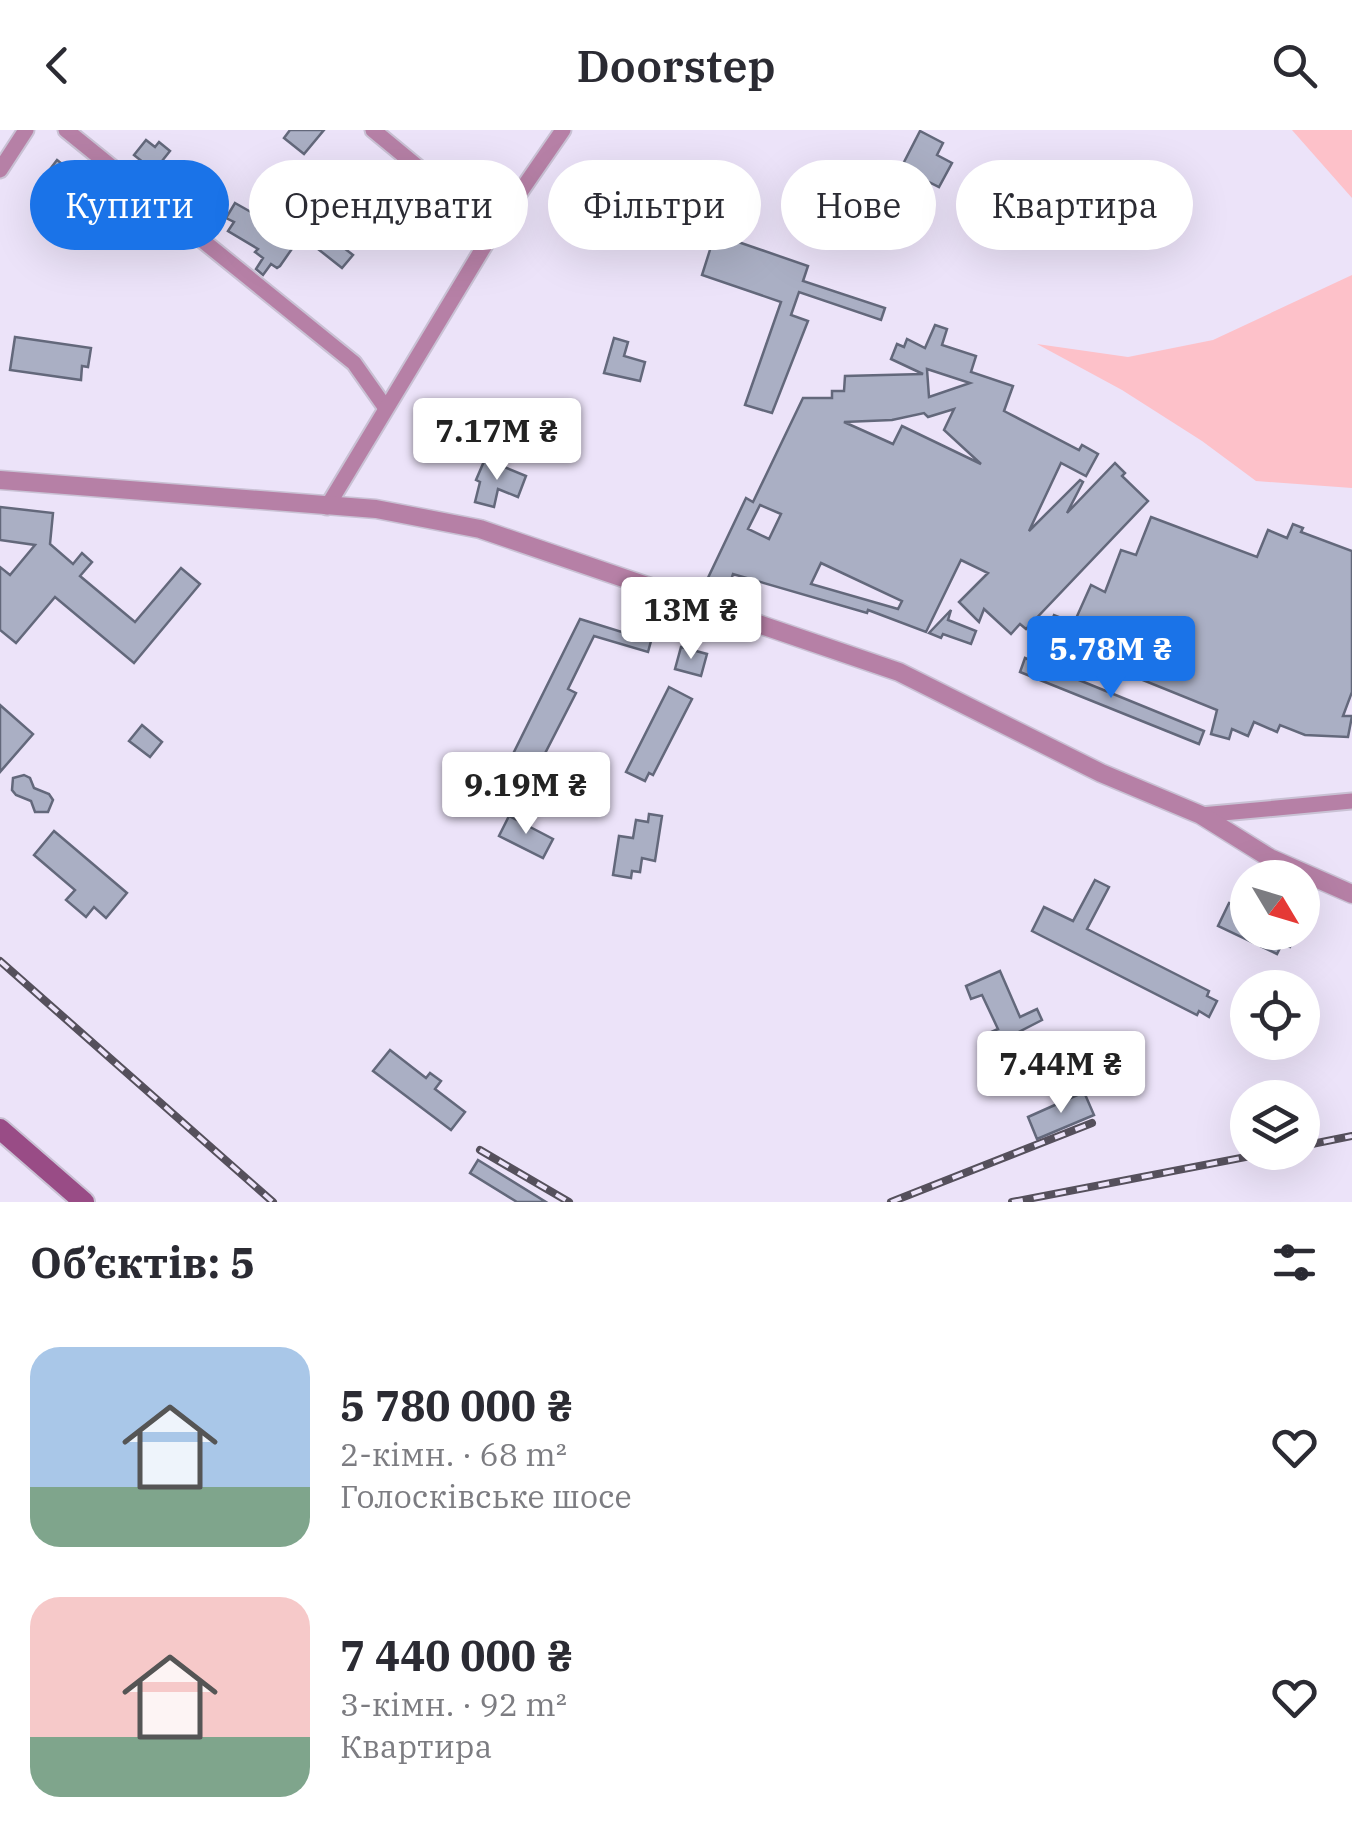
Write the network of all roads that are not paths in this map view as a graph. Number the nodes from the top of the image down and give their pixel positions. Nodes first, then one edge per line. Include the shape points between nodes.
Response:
1 (26, 130) edge
2 (66, 130) edge
3 (372, 130) edge
4 (562, 130) edge
5 (409, 160) edge
6 (0, 170) edge
7 (528, 180) edge
8 (483, 250) edge
9 (385, 408) junction
10 (0, 480) edge
11 (327, 507) junction
12 (1352, 801) edge
13 (1201, 814) junction
14 (1352, 894) edge
15 (0, 1128) edge
16 (84, 1202) edge

1 - 6 street
2 - 9 street via 354,362
3 - 5 street
4 - 7 street
8 - 9 street
9 - 11 street
10 - 11 street
11 - 13 street via 480,529 852,655
12 - 13 street
13 - 14 street via 1270,858
15 - 16 main road

